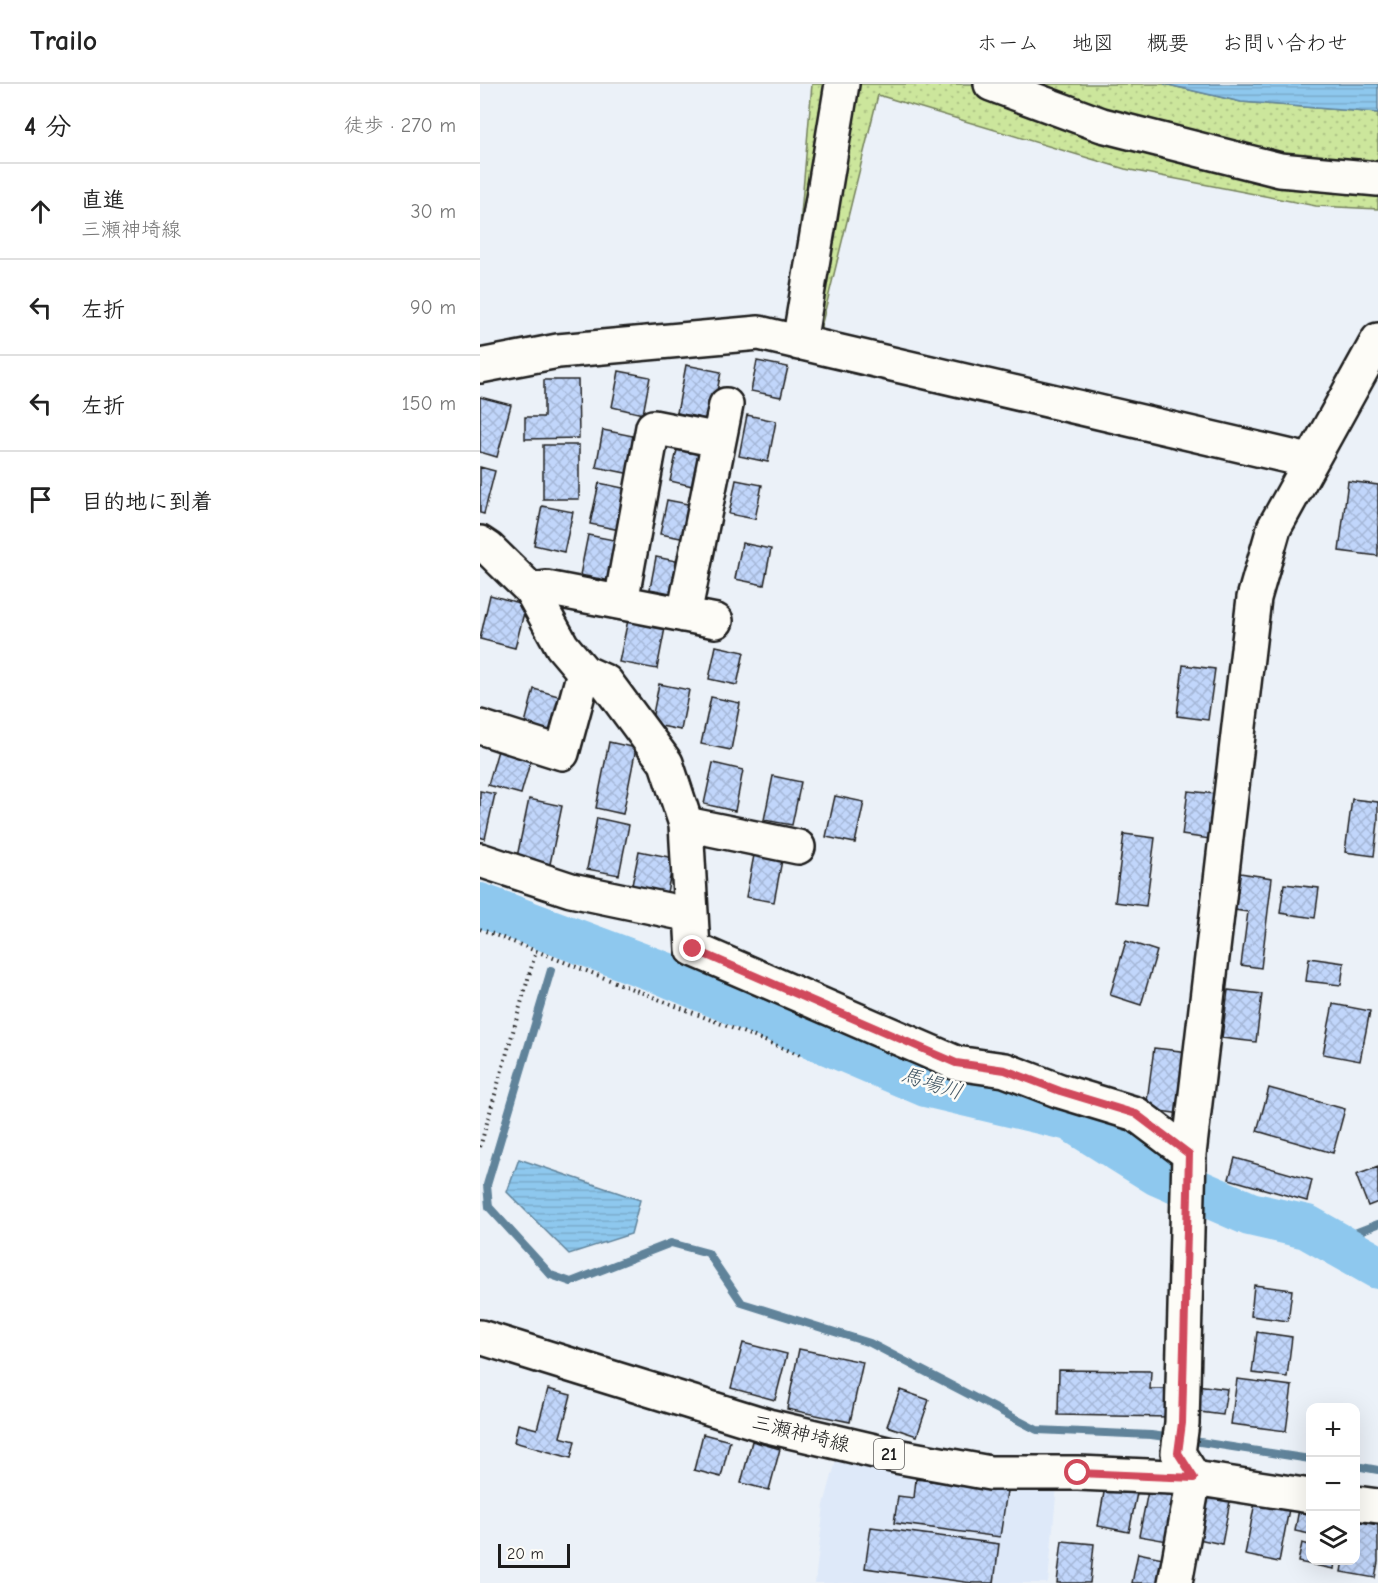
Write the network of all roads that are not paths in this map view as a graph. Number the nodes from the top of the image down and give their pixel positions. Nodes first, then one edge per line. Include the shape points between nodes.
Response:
1 (842, 84) edge
2 (991, 84) edge
3 (1378, 179) edge
4 (1378, 340) edge
5 (799, 343) junction
6 (480, 366) edge
7 (726, 405) dead end
8 (719, 440) junction
9 (1309, 461) junction
10 (480, 543) edge
11 (531, 590) junction
12 (621, 602) junction
13 (684, 615) junction
14 (716, 621) dead end
15 (584, 672) junction
16 (480, 727) edge
17 (686, 824) junction
18 (798, 847) dead end
19 (480, 860) edge
20 (691, 915) junction
21 (1189, 1154) junction
22 (480, 1337) edge
23 (1185, 1451) junction
24 (1306, 1494) edge
25 (1360, 1504) edge
26 (1378, 1506) edge
27 (1175, 1583) edge

1 - 5 street
2 - 3 street via 1102,125 1280,170
4 - 9 street
5 - 6 street via 759,333 558,351
5 - 9 street
7 - 8 street
8 - 12 street via 653,427
8 - 13 street
9 - 21 street via 1274,528 1254,598
10 - 11 street
11 - 12 street via 546,588
11 - 15 street via 562,646
12 - 13 street
13 - 14 street
15 - 16 street via 562,753
15 - 17 street via 606,682 666,763
17 - 18 street
17 - 20 street
19 - 20 street via 571,890
20 - 21 street via 693,949 956,1063 1005,1070 1136,1114
21 - 23 street
22 - 23 street, 三瀬神埼線 / 21 via 768,1426 990,1473 1078,1473
23 - 24 street, 三瀬神埼線 / 21
23 - 27 street
25 - 26 street

